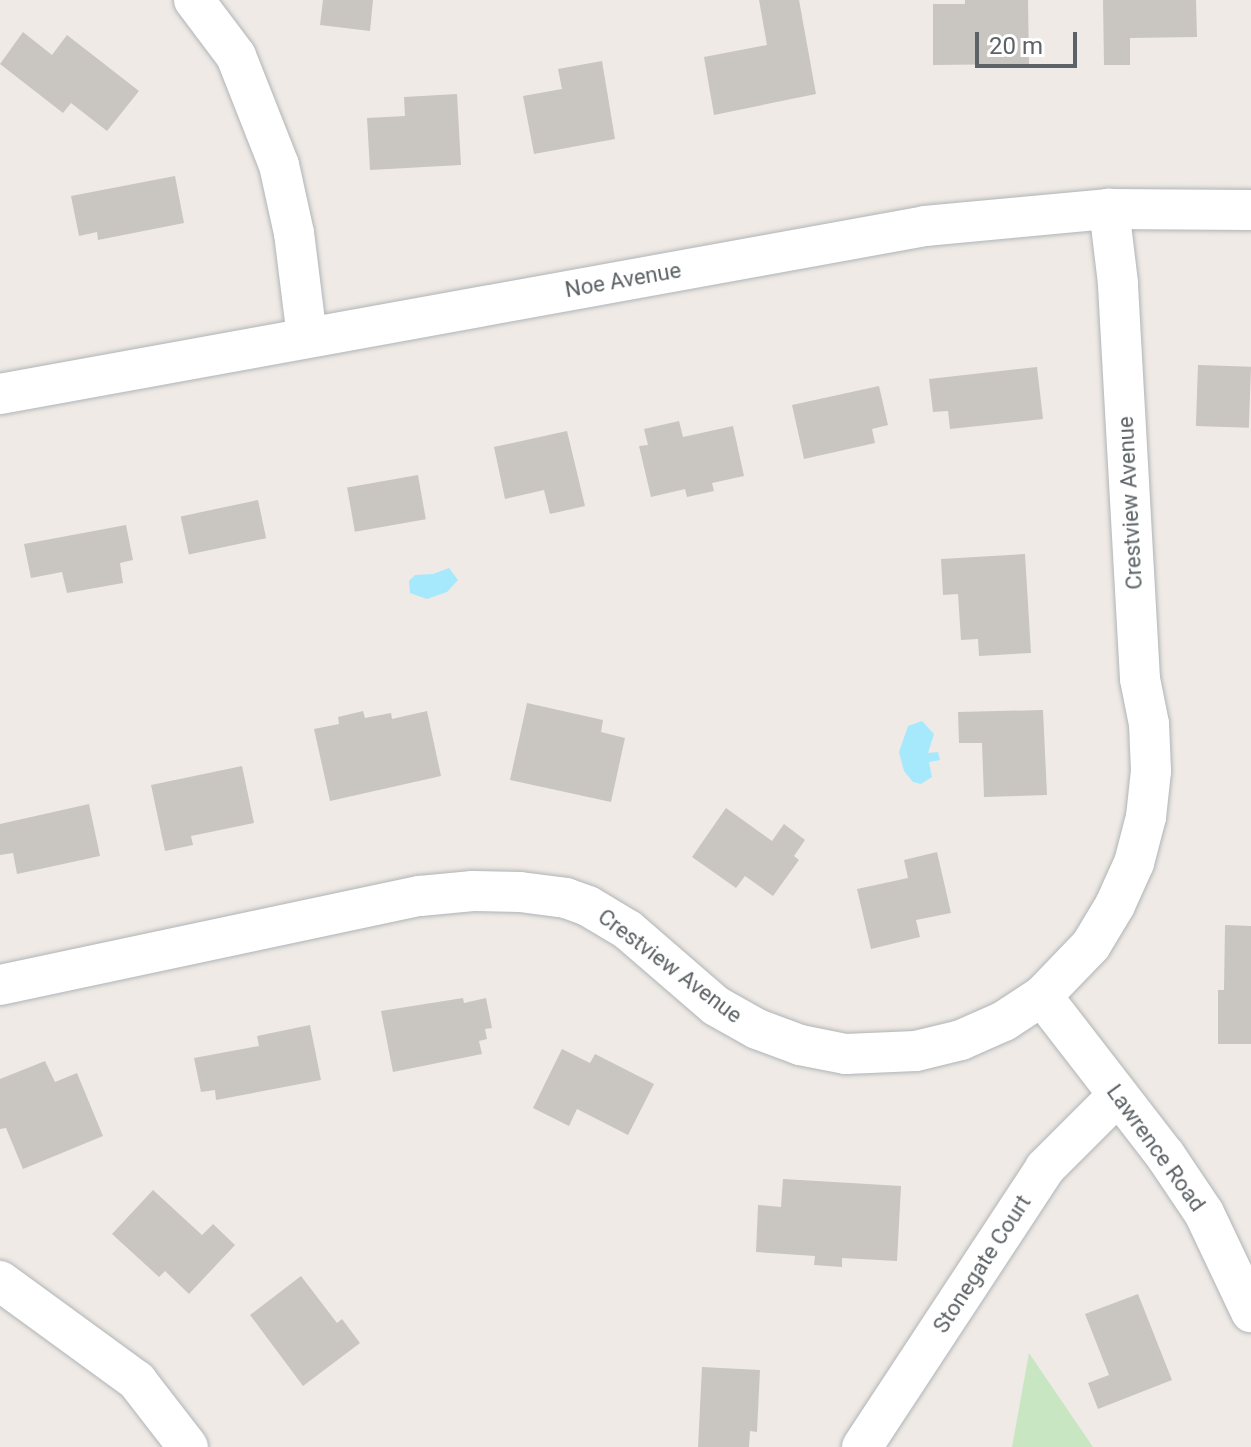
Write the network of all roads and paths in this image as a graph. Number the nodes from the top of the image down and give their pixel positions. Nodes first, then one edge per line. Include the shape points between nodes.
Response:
1 (194, 0) edge
2 (1109, 209) junction
3 (1251, 210) edge
4 (307, 337) junction
5 (0, 394) edge
6 (0, 985) edge
7 (1042, 996) junction
8 (1118, 1095) junction
9 (0, 1281) edge
10 (1251, 1312) edge
11 (188, 1447) edge
12 (862, 1447) edge

1 - 4 street via 236,56 279,165
2 - 3 street, Noe Avenue
2 - 4 street, Noe Avenue via 925,226
2 - 7 street, Crestview Avenue via 1118,283 1140,679 1151,771 1134,863 1115,905 1091,945
4 - 5 street, Noe Avenue
6 - 7 street, Crestview Avenue via 420,896 473,891 535,894 588,906 628,930 716,1006 800,1045 846,1054 916,1051 961,1040
7 - 8 street, Lawrence Road
8 - 10 street, Lawrence Road via 1204,1213
8 - 12 street, Stonegate Court via 1045,1168
9 - 11 street via 137,1381

